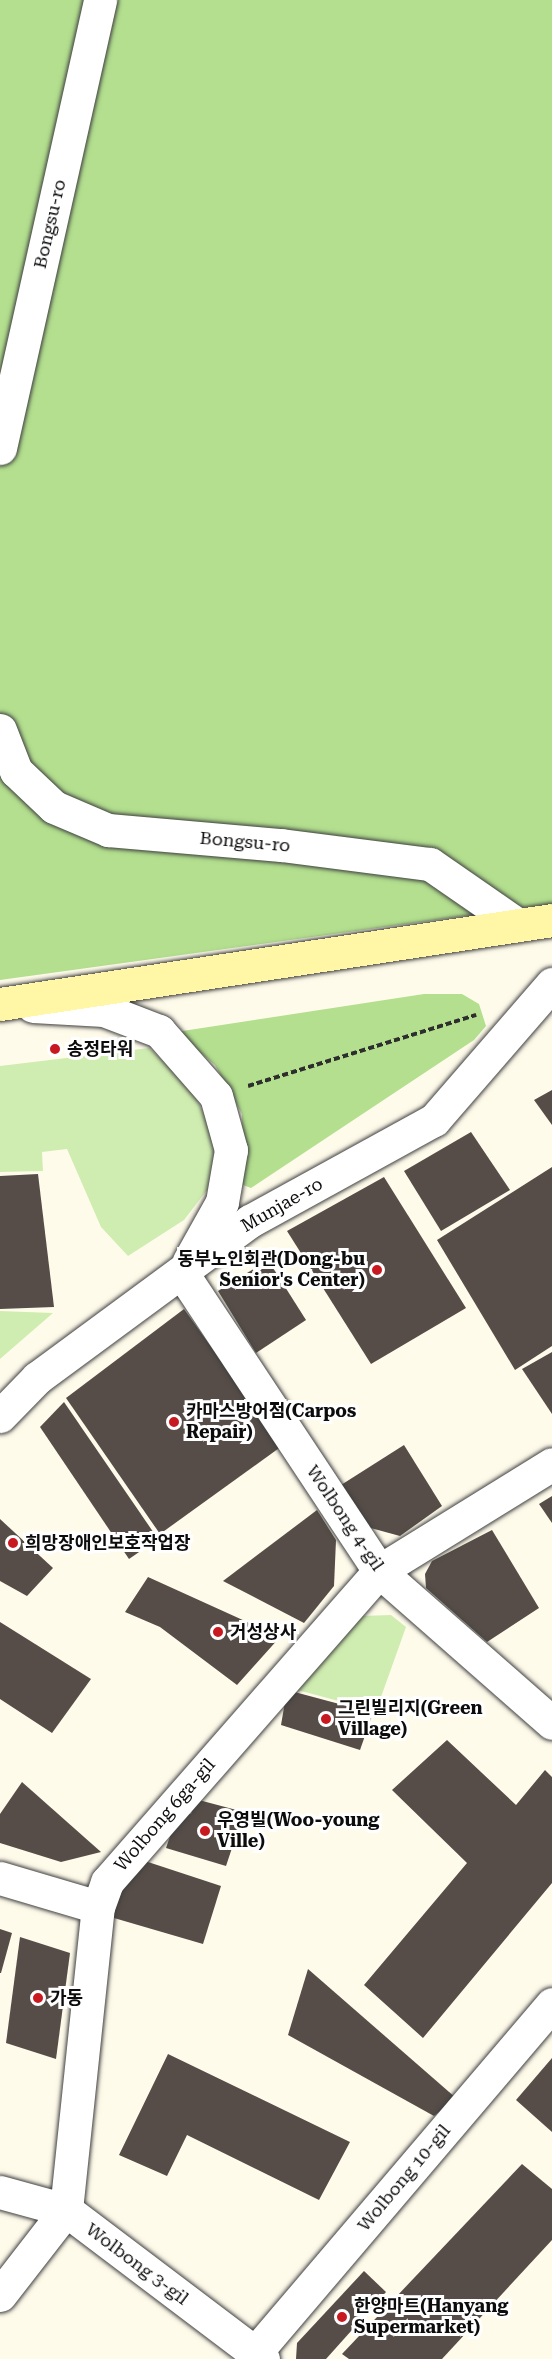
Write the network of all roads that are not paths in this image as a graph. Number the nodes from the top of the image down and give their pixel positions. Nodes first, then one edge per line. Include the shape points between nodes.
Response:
1 (100, 0) edge
2 (0, 448) edge
3 (0, 730) edge
4 (552, 920) edge
5 (518, 925) junction
6 (552, 984) edge
7 (0, 1004) edge
8 (182, 1273) junction
9 (0, 1416) edge
10 (552, 1464) edge
11 (379, 1571) junction
12 (552, 1723) edge
13 (0, 1878) edge
14 (98, 1907) junction
15 (552, 2004) edge
16 (0, 2192) edge
17 (66, 2210) junction
18 (0, 2295) edge
19 (259, 2356) edge

1 - 2 street, Bongsu-ro
3 - 5 street, Bongsu-ro via 15,771 54,807 108,830 281,845 430,864
4 - 5 main road
5 - 7 main road
6 - 8 street, Munjae-ro via 434,1120 250,1221
7 - 8 street via 104,1010 159,1031 216,1096 231,1150 222,1202
8 - 9 street, Munjae-ro via 37,1378
8 - 11 street, Wolbong 4-gil
10 - 11 street, Wolbong 6ga-gil
11 - 12 street, Wolbong 4-gil
11 - 14 street, Wolbong 6ga-gil via 107,1882
13 - 14 street
14 - 17 street, Wolbong 6ga-gil
15 - 19 street, Wolbong 10-gil
16 - 17 street, Wolbong 3-gil
17 - 18 street
17 - 19 street, Wolbong 3-gil

